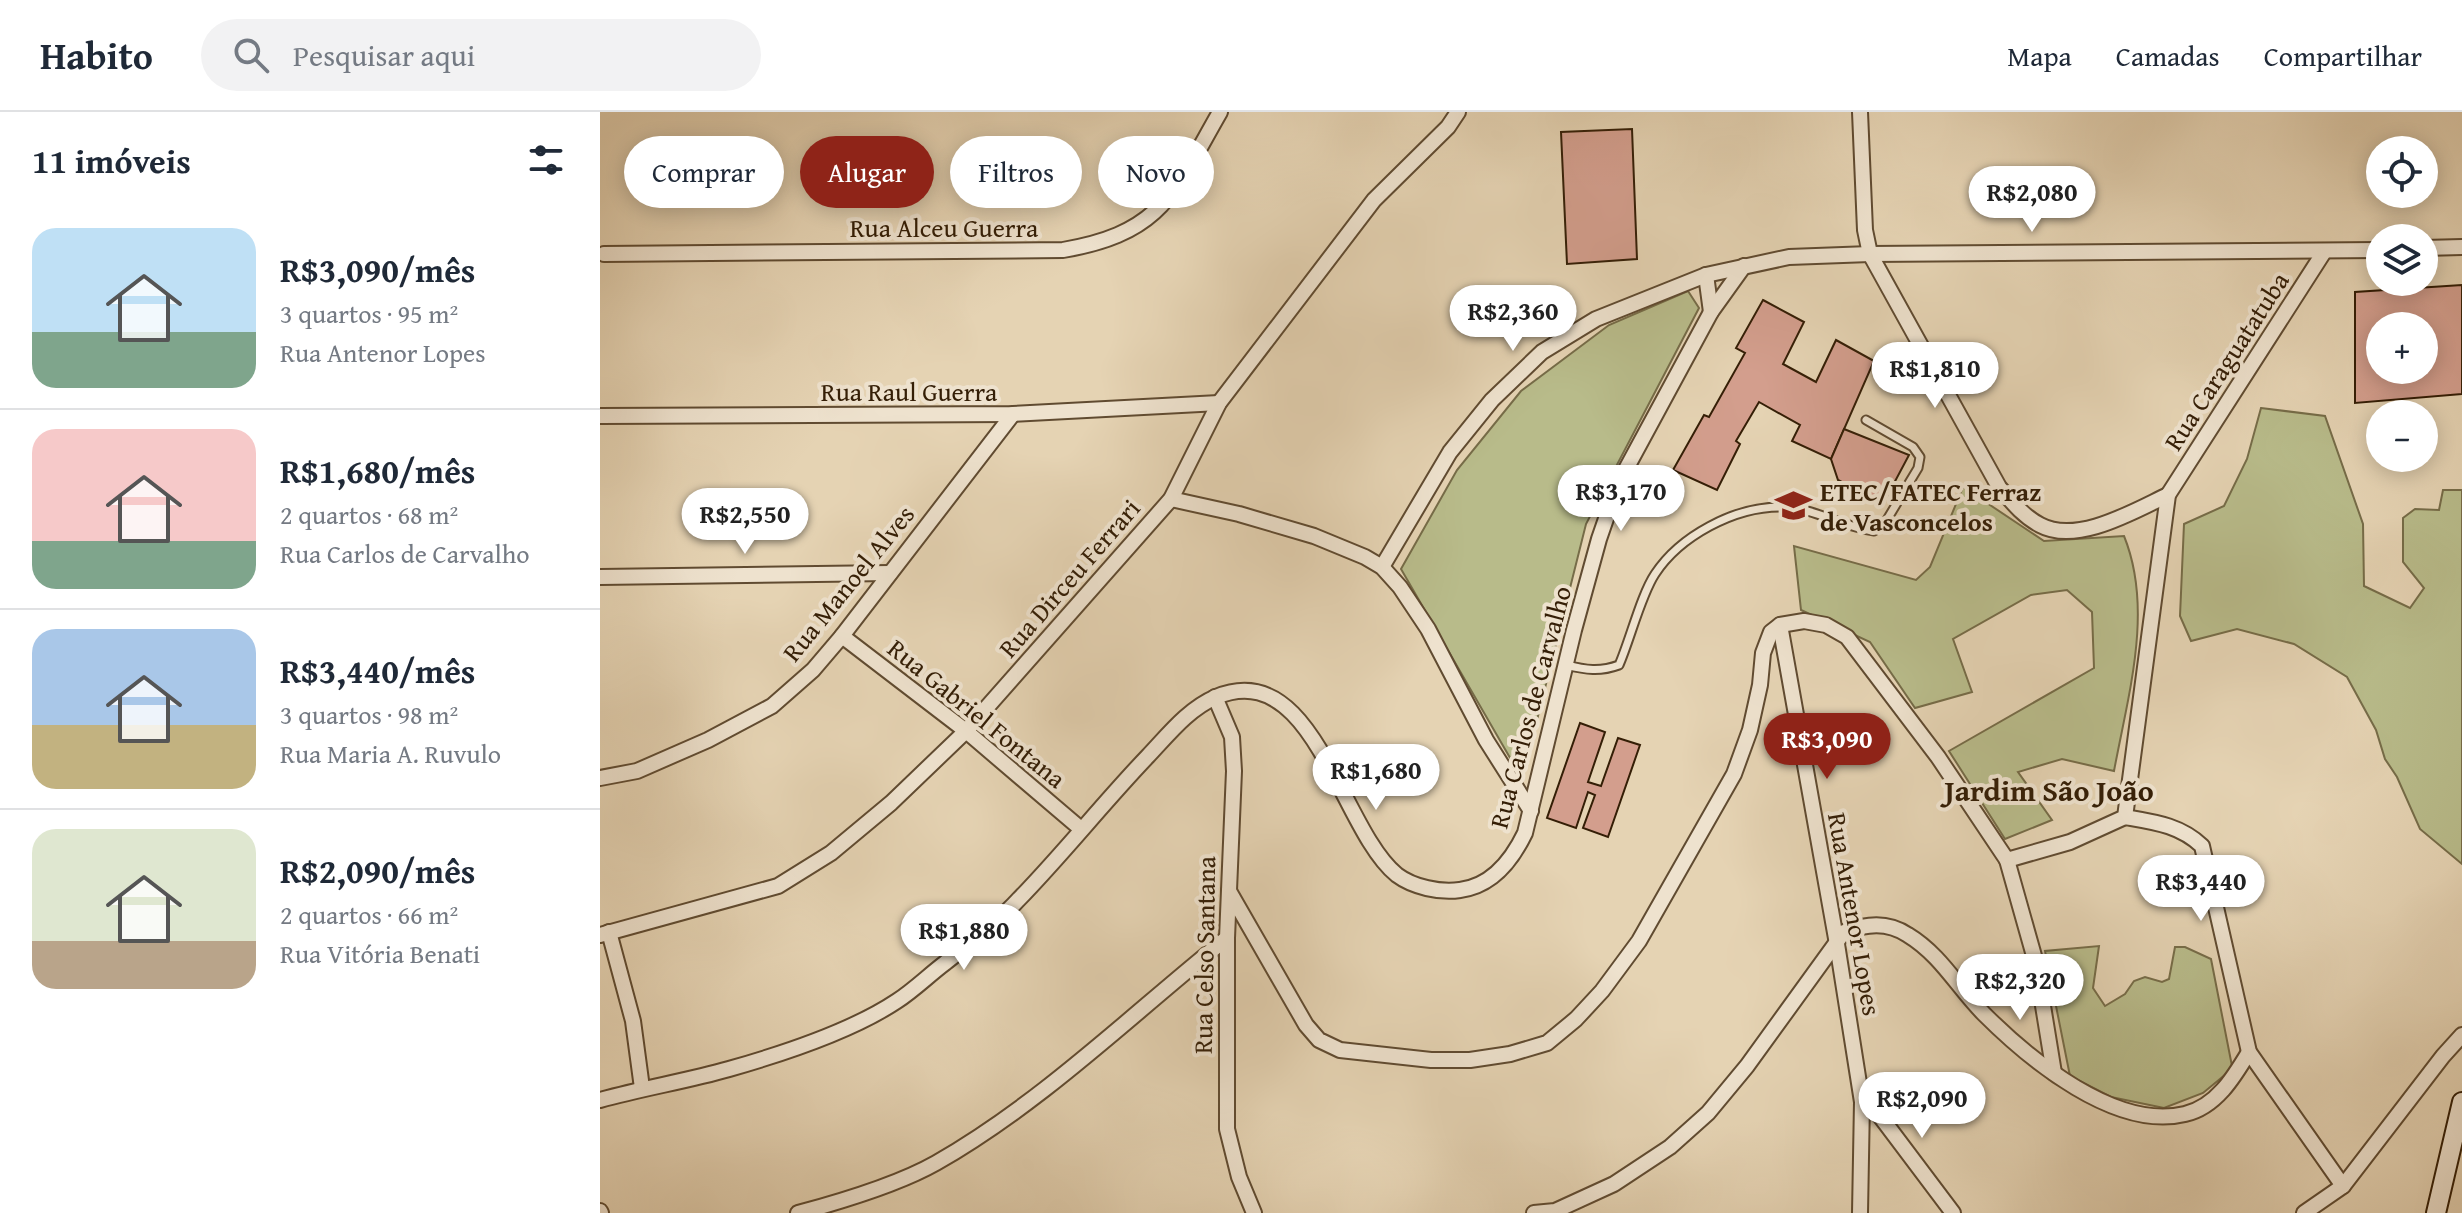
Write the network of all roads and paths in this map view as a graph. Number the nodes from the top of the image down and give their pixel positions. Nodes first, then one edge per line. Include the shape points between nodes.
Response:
1 (1220, 112) edge
2 (1458, 112) edge
3 (1860, 112) edge
4 (2462, 247) edge
5 (2438, 248) edge
6 (2366, 250) edge
7 (2324, 252) junction
8 (604, 254) dead end
9 (1870, 254) junction
10 (1744, 266) junction
11 (1706, 275) junction
12 (1711, 312) junction
13 (1219, 403) junction
14 (1013, 414) junction
15 (600, 416) edge
16 (1866, 420) dead end
17 (2168, 495) junction
18 (1171, 499) junction
19 (1382, 567) junction
20 (890, 573) junction
21 (600, 577) edge
22 (1780, 625) junction
23 (842, 636) junction
24 (1566, 665) junction
25 (1215, 697) junction
26 (966, 731) junction
27 (600, 778) edge
28 (1531, 811) junction
29 (2125, 817) junction
30 (1081, 829) junction
31 (2007, 860) junction
32 (1229, 891) junction
33 (605, 933) edge
34 (1227, 938) junction
35 (1837, 944) junction
36 (2462, 1035) edge
37 (2249, 1052) junction
38 (2054, 1073) junction
39 (642, 1088) junction
40 (600, 1100) edge
41 (1862, 1102) junction
42 (2462, 1102) edge
43 (2343, 1186) junction
44 (798, 1213) edge
45 (1254, 1213) edge
46 (1534, 1213) edge
47 (1860, 1213) edge
48 (1953, 1213) edge
49 (2304, 1213) edge
50 (2436, 1213) edge

1 - 8 street, Rua Alceu Guerra via 1165,204 1125,233 1098,244 1063,250
2 - 13 street, Rua Dirceu Ferrari via 1374,200
3 - 9 street
4 - 5 street
6 - 7 street, Rua Caraguatatuba
7 - 9 street, Rua Caraguatatuba
7 - 17 street, Rua Caraguatatuba
9 - 10 street, Rua Caraguatatuba via 1789,257
9 - 17 street via 1999,487 2020,512 2042,527 2074,531 2099,526
10 - 11 street, Rua Caraguatatuba
10 - 12 street, Rua Carlos de Carvalho
11 - 12 street
11 - 19 street, Rua Caraguatatuba via 1596,319 1542,352 1492,400 1450,452
12 - 24 street, Rua Carlos de Carvalho via 1618,484
13 - 14 street, Rua Raul Guerra
13 - 18 street, Rua Dirceu Ferrari
14 - 15 street, Rua Raul Guerra
14 - 20 street, Rua Manoel Alves
16 - 24 lane via 1913,447 1920,457 1885,523 1874,531 1856,529 1779,507 1725,517 1678,547 1654,576 1619,665 1585,670
17 - 29 street
18 - 19 street via 1314,536
18 - 26 street, Rua Dirceu Ferrari
19 - 28 street via 1428,629 1486,740
20 - 21 street
20 - 23 street, Rua Manoel Alves
22 - 31 street via 1804,621 1847,637
22 - 32 street via 1766,640 1750,730 1734,774 1639,941 1594,1000 1547,1043 1470,1060 1431,1060 1340,1050 1319,1040
22 - 35 street, Rua Antenor Lopes
23 - 26 street, Rua Gabriel Fontana
23 - 27 street, Rua Manoel Alves via 772,706 637,771
24 - 28 street, Rua Carlos de Carvalho
25 - 28 street, Rua Carlos de Carvalho via 1243,689 1286,704 1311,736 1381,858 1417,885 1450,892 1472,889 1492,877 1514,855
25 - 30 street via 1188,714
25 - 32 street, Rua Celso Santana via 1232,737
26 - 30 street, Rua Gabriel Fontana
26 - 33 street, Rua Dirceu Ferrari via 831,853 778,886
29 - 31 street via 2070,842
29 - 37 street via 2164,823 2202,846
30 - 39 street via 1017,902 897,1001 799,1046
31 - 38 street via 2036,963
32 - 34 street, Rua Celso Santana
33 - 39 street via 633,1021
34 - 44 street via 1083,1060 975,1138 934,1164
34 - 45 street, Rua Celso Santana via 1227,1129
35 - 38 street via 1844,932 1866,925 1908,934 1944,965 2012,1041
35 - 41 street, Rua Antenor Lopes
35 - 46 street via 1728,1089 1680,1139 1614,1184 1555,1211
36 - 43 street
37 - 38 street via 2228,1086 2186,1114 2151,1116 2109,1106
37 - 43 street
39 - 40 street
41 - 47 street, Rua Antenor Lopes
41 - 48 street via 1877,1112
42 - 50 main road
43 - 49 street

